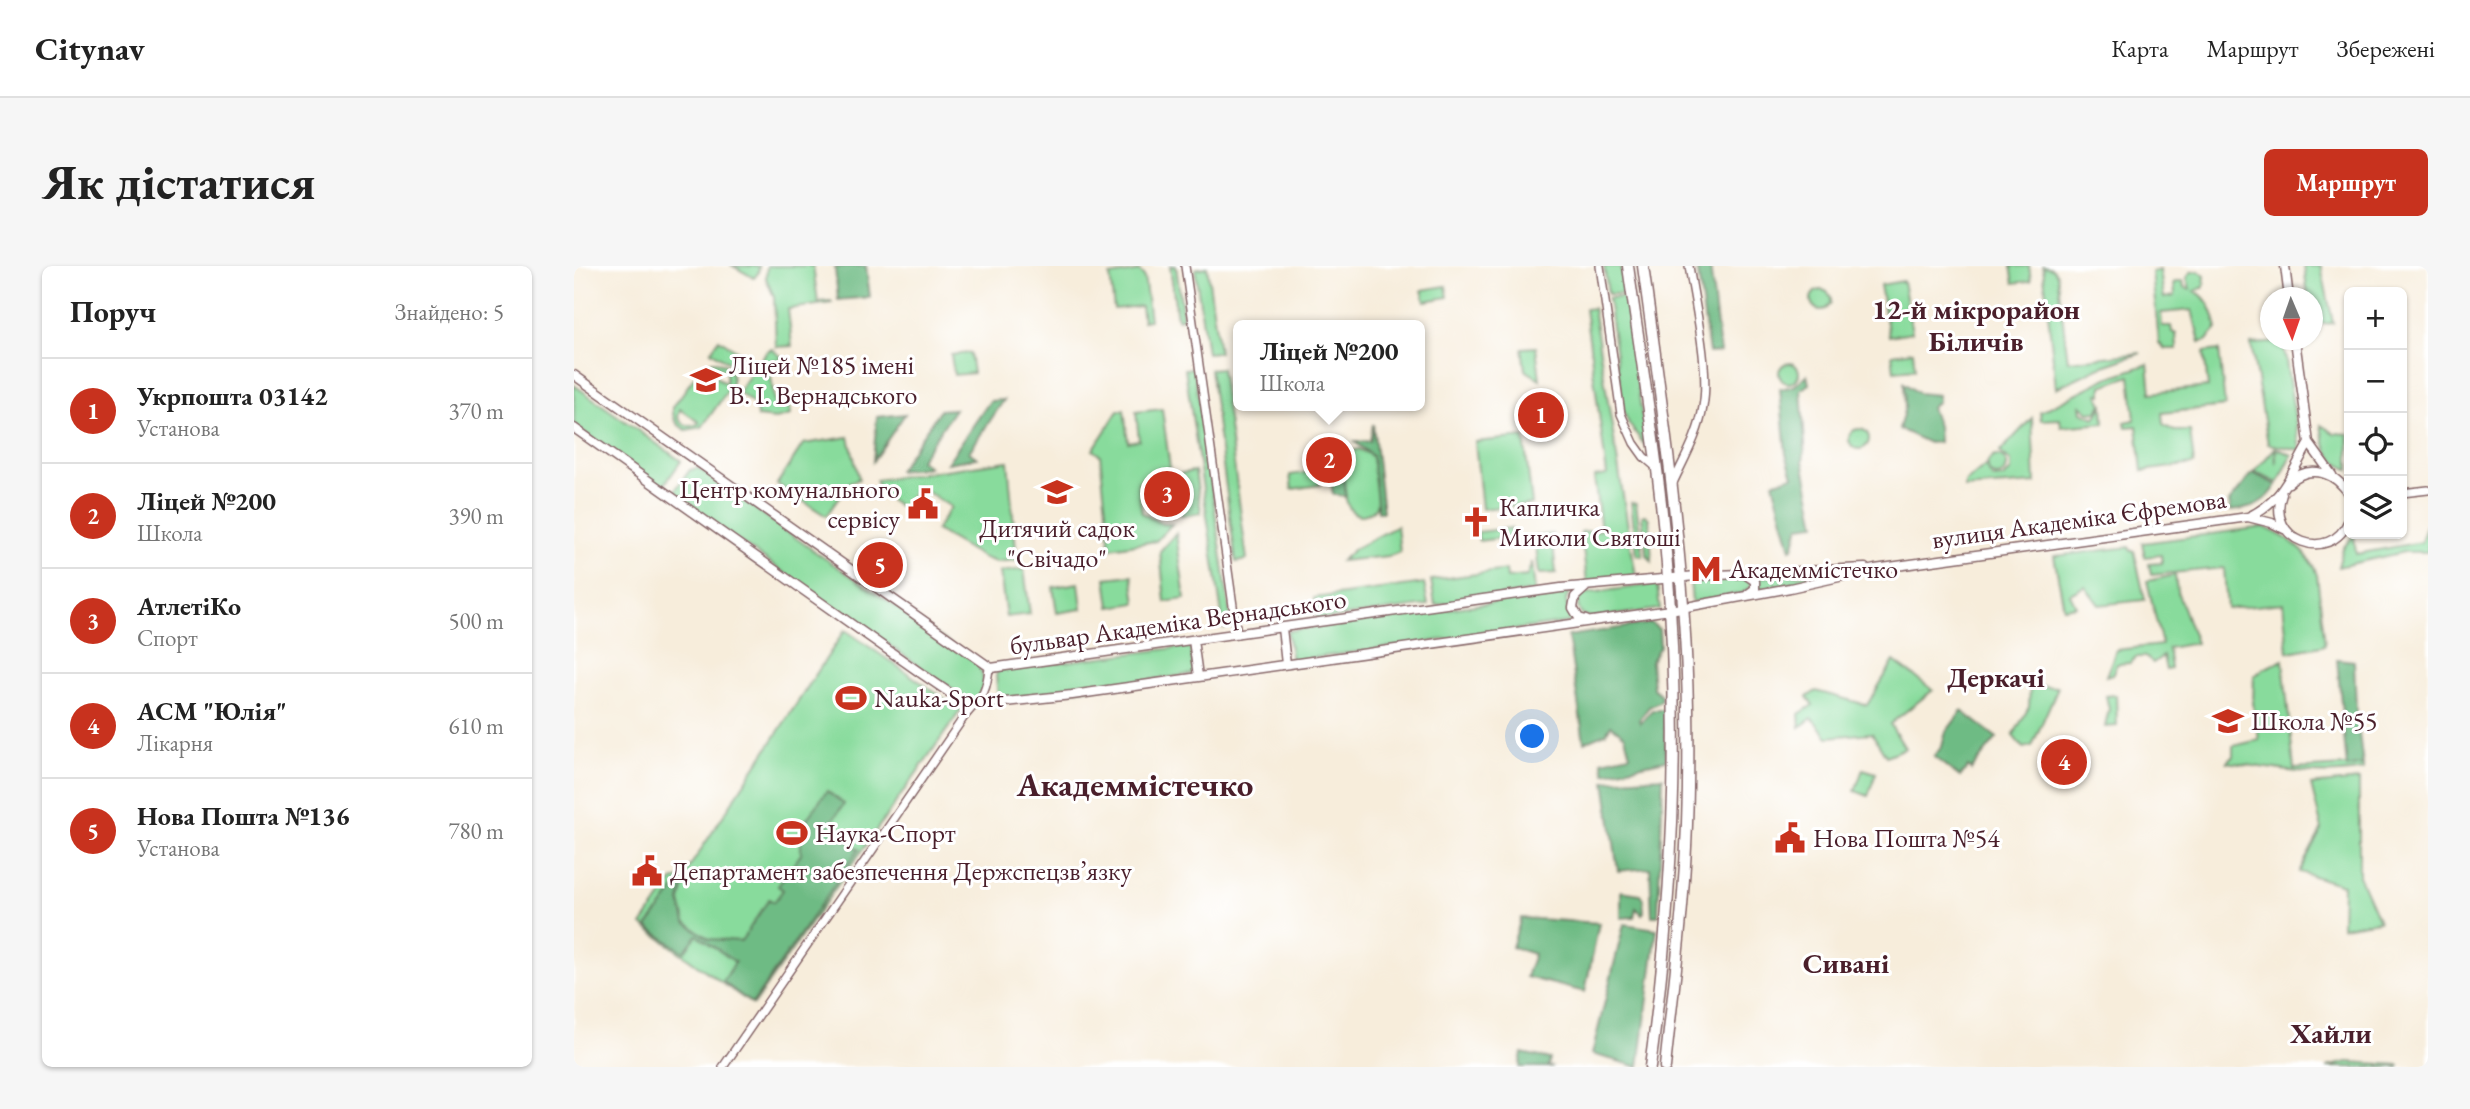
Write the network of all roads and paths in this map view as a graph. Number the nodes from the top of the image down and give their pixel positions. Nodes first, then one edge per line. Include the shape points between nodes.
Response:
1 (1185, 266) edge
2 (1600, 266) edge
3 (1628, 266) edge
4 (1643, 266) edge
5 (1689, 266) edge
6 (2285, 266) edge
7 (2288, 287) edge
8 (2296, 350) edge
9 (574, 375) edge
10 (574, 428) edge
11 (2309, 443) junction
12 (1657, 468) junction
13 (2335, 478) junction
14 (2344, 483) edge
15 (1672, 484) junction
16 (2285, 487) junction
17 (2344, 489) edge
18 (2428, 489) edge
19 (2407, 492) edge
20 (2248, 517) junction
21 (2344, 528) edge
22 (2287, 531) junction
23 (1875, 569) junction
24 (1743, 573) junction
25 (1681, 577) junction
26 (1668, 578) junction
27 (1586, 587) junction
28 (1739, 597) junction
29 (1684, 608) junction
30 (1670, 610) junction
31 (1595, 620) junction
32 (1282, 628) junction
33 (1237, 634) junction
34 (1193, 640) junction
35 (1286, 664) junction
36 (989, 668) junction
37 (1198, 676) junction
38 (977, 705) junction
39 (723, 1067) edge
40 (1650, 1067) edge
41 (1665, 1067) edge

1 - 33 street
2 - 12 street via 1621,414 1634,443
3 - 12 highway
4 - 15 highway
5 - 15 street via 1705,396 1694,437
6 - 7 main road
8 - 11 main road
9 - 36 main road, бульвар Академіка Вернадського
10 - 38 main road via 922,674 963,702
11 - 13 main road
11 - 16 main road
12 - 26 highway
13 - 14 street
13 - 16 main road via 2311,472
13 - 17 main road
15 - 25 highway
16 - 20 main road, вулиця Академіка Єфремова via 2263,510
16 - 22 main road via 2279,509
18 - 19 street
20 - 22 main road, вулиця Академіка Єфремова
20 - 23 main road, вулиця Академіка Єфремова
21 - 22 main road, вулиця Академіка Єфремова via 2320,544 2297,540
23 - 24 main road, вулиця Академіка Єфремова
23 - 28 main road, вулиця Академіка Єфремова
24 - 25 main road, вулиця Академіка Єфремова
24 - 28 main road via 1756,585 1753,592
25 - 26 main road, вулиця Академіка Єфремова
25 - 29 highway
26 - 27 main road, бульвар Академіка Вернадського
26 - 30 highway
27 - 31 main road via 1575,597 1573,608 1578,618
27 - 32 main road, бульвар Академіка Вернадського
28 - 29 main road, вулиця Академіка Єфремова
29 - 30 main road, вулиця Академіка Єфремова
29 - 41 highway via 1688,707 1684,891
30 - 31 main road
30 - 40 highway via 1675,801
31 - 35 main road
32 - 33 main road, бульвар Академіка Вернадського
32 - 35 main road
33 - 34 main road, бульвар Академіка Вернадського
34 - 36 main road, бульвар Академіка Вернадського
34 - 37 main road
35 - 37 main road
36 - 38 street via 986,690
37 - 38 main road
38 - 39 street via 964,717

